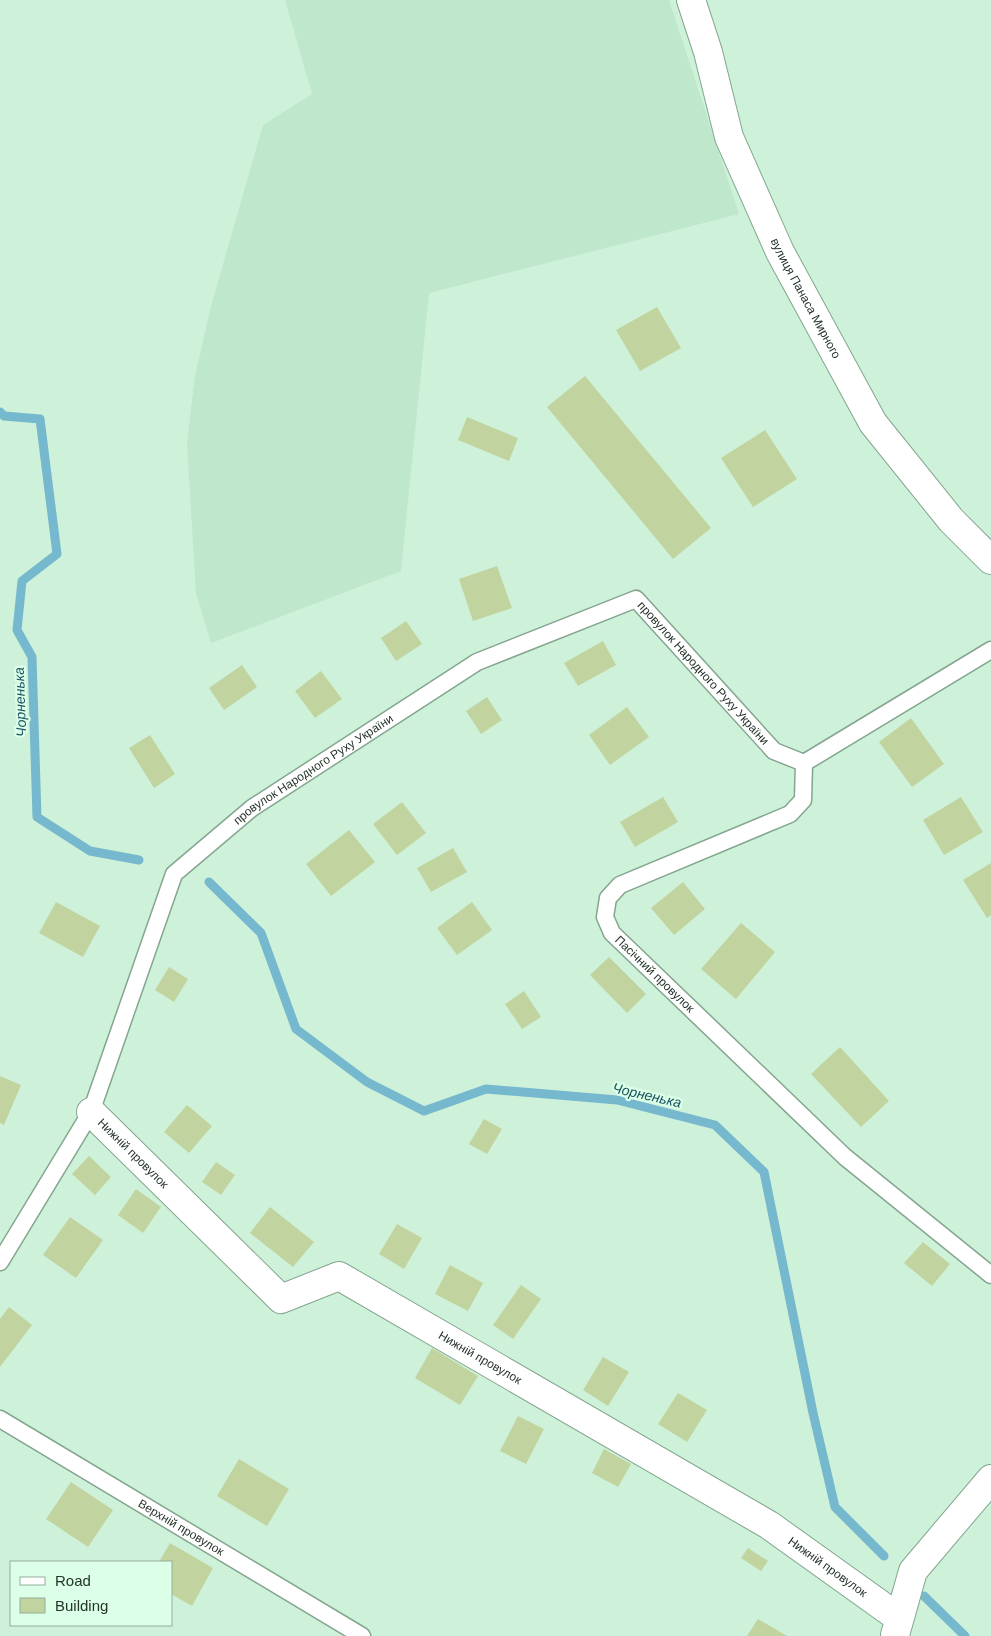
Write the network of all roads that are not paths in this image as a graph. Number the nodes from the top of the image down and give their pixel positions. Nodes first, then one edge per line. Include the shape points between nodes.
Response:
1 (690, 0) edge
2 (991, 560) edge
3 (991, 650) edge
4 (804, 763) junction
5 (91, 1112) junction
6 (0, 1262) edge
7 (991, 1275) edge
8 (0, 1419) edge
9 (991, 1479) edge
10 (897, 1627) edge
11 (362, 1636) edge

1 - 2 street, вулиця Панаса Мирного via 708,52 729,137 780,252 873,423 951,520
3 - 4 lane
4 - 5 lane, провулок Народного Руху України via 774,751 636,599 476,662 252,808 174,874
4 - 7 lane, Пасічний провулок via 803,800 790,814 620,885 608,898 605,917 612,933 845,1157
5 - 6 lane, провулок Народного Руху України
5 - 10 street, Нижній провулок via 281,1299 339,1276 769,1525
8 - 11 lane, Верхній провулок
9 - 10 street via 913,1571

